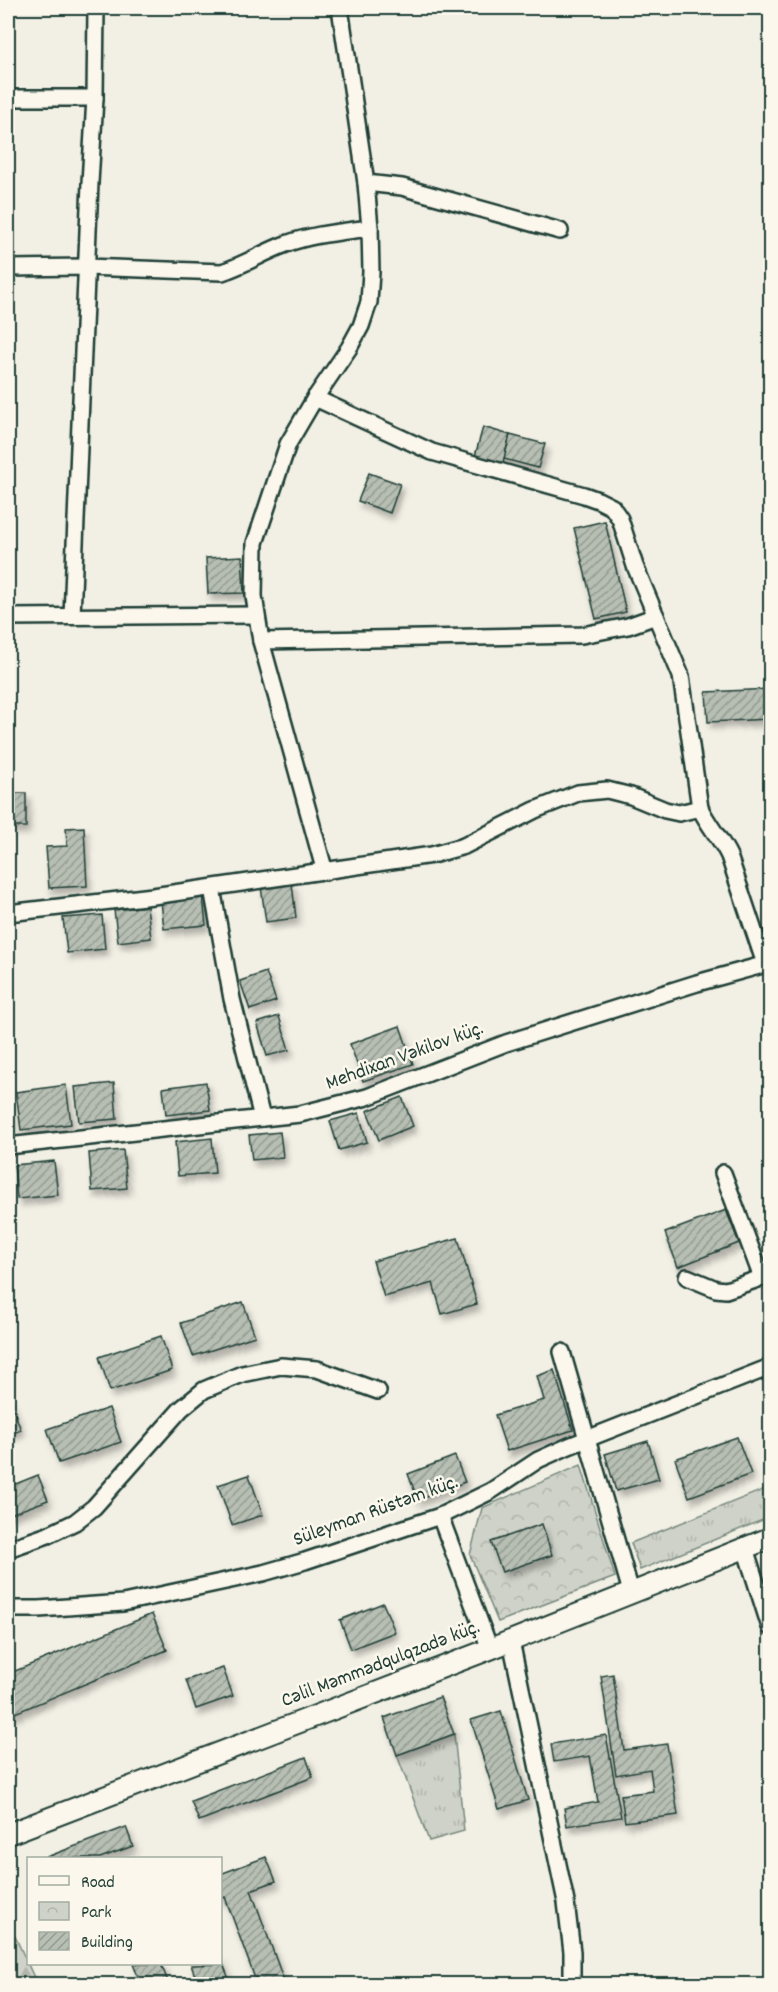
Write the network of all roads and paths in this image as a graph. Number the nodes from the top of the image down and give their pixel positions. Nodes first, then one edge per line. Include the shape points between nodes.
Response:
1 (96, 8) edge
2 (340, 8) edge
3 (8, 98) edge
4 (95, 98) junction
5 (366, 183) junction
6 (370, 228) junction
7 (560, 231) dead end
8 (86, 267) junction
9 (8, 268) edge
10 (315, 398) junction
11 (256, 615) junction
12 (72, 616) junction
13 (657, 616) junction
14 (8, 617) edge
15 (261, 641) junction
16 (700, 808) junction
17 (325, 872) junction
18 (212, 888) junction
19 (8, 913) edge
20 (768, 963) edge
21 (262, 1118) junction
22 (8, 1146) edge
23 (723, 1173) dead end
24 (766, 1276) edge
25 (687, 1277) dead end
26 (562, 1352) dead end
27 (771, 1367) edge
28 (378, 1391) dead end
29 (587, 1439) junction
30 (440, 1516) junction
31 (771, 1538) edge
32 (745, 1548) junction
33 (8, 1549) edge
34 (631, 1592) junction
35 (8, 1609) edge
36 (771, 1627) edge
37 (511, 1641) junction
38 (490, 1649) junction
39 (8, 1834) edge
40 (572, 1984) edge

1 - 4 street
2 - 5 street
3 - 4 street
4 - 8 street
5 - 6 street
5 - 7 street via 402,187
6 - 8 street via 288,243 222,272
6 - 10 street via 369,302 349,348
8 - 9 street
8 - 12 street
10 - 11 street via 288,444 255,543
10 - 13 street via 432,452 585,495 612,507
11 - 12 street
11 - 15 street
12 - 14 street
13 - 15 street via 582,635
13 - 16 street via 681,676
15 - 17 street
16 - 17 street via 679,813 607,790 578,793 464,846
16 - 20 street via 729,856
17 - 18 street
18 - 19 street
18 - 21 street via 232,999
20 - 21 street, Mehdixan Vəkilov küç. via 506,1043 367,1097 300,1114
21 - 22 street, Mehdixan Vəkilov küç.
23 - 24 street
24 - 25 street via 726,1290 716,1290
26 - 29 street
27 - 29 street, Süleyman Rüstəm küç.
28 - 33 street via 317,1369 281,1366 242,1374 204,1390 181,1409 94,1507 75,1522
29 - 30 street, Süleyman Rüstəm küç. via 538,1460 491,1491
29 - 34 street
30 - 35 street, Süleyman Rüstəm küç. via 263,1573 123,1603
30 - 38 street
31 - 32 street, Cəlil Məmmədqulqzadə küç.
32 - 34 street, Cəlil Məmmədqulqzadə küç.
32 - 36 street
34 - 37 street, Cəlil Məmmədqulqzadə küç.
37 - 38 street, Cəlil Məmmədqulqzadə küç.
37 - 40 street via 566,1902
38 - 39 street, Cəlil Məmmədqulqzadə küç.

